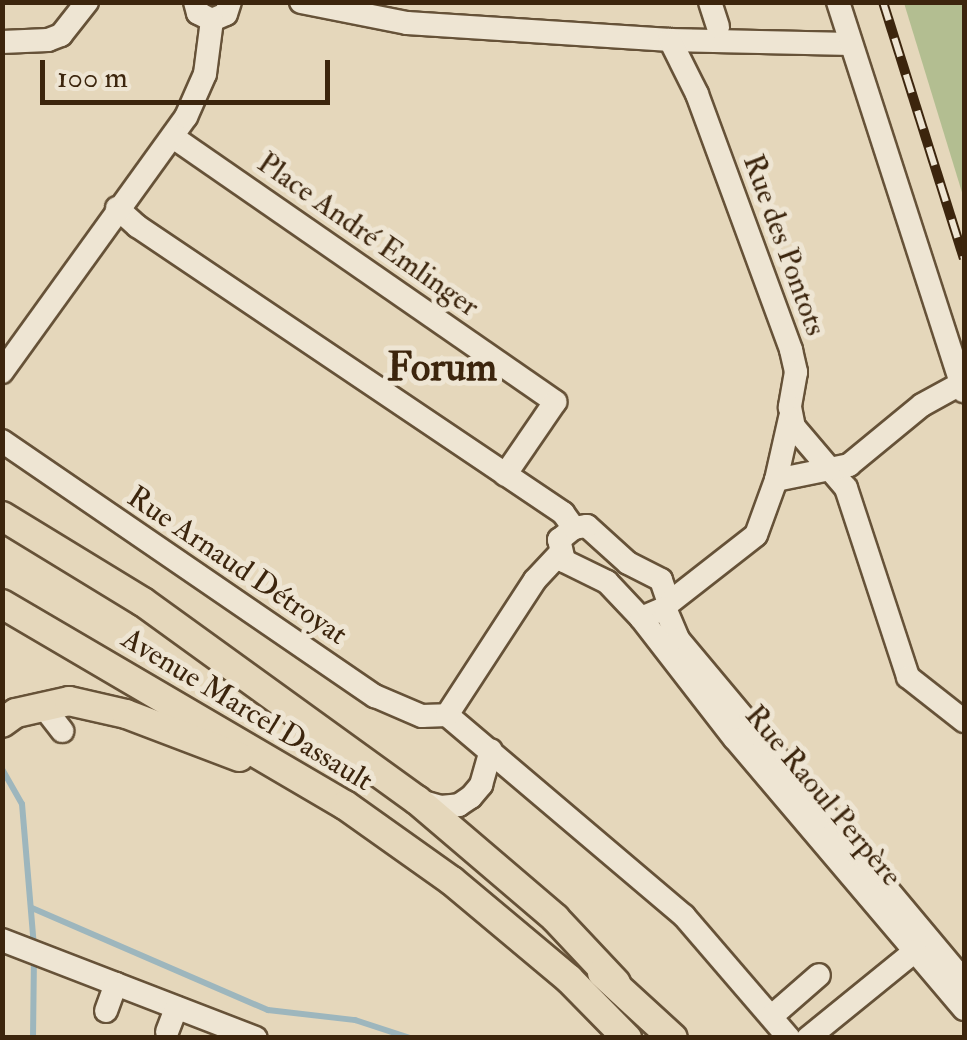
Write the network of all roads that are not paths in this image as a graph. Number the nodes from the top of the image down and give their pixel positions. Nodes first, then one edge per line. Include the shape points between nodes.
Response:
1 (87, 2) edge
2 (196, 2) edge
3 (230, 2) edge
4 (301, 2) edge
5 (710, 2) edge
6 (838, 2) edge
7 (212, 20) junction
8 (718, 27) dead end
9 (670, 40) junction
10 (2, 42) edge
11 (851, 44) junction
12 (172, 137) junction
13 (117, 208) junction
14 (2, 372) edge
15 (963, 387) edge
16 (790, 418) junction
17 (2, 441) edge
18 (828, 467) junction
19 (506, 475) junction
20 (776, 480) junction
21 (2, 516) edge
22 (574, 528) junction
23 (558, 554) junction
24 (2, 604) edge
25 (667, 606) junction
26 (641, 618) junction
27 (42, 705) junction
28 (446, 715) junction
29 (964, 721) edge
30 (2, 723) edge
31 (62, 731) dead end
32 (490, 750) junction
33 (417, 800) junction
34 (346, 805) junction
35 (452, 880) junction
36 (3, 940) edge
37 (915, 951) junction
38 (819, 975) dead end
39 (964, 981) edge
40 (616, 983) junction
41 (116, 984) junction
42 (176, 1008) junction
43 (964, 1009) edge
44 (106, 1011) dead end
45 (772, 1016) junction
46 (167, 1032) dead end
47 (256, 1038) edge
48 (627, 1038) edge
49 (674, 1038) edge
50 (789, 1038) edge
51 (808, 1038) edge

1 - 10 street via 61,35
2 - 7 street via 198,13
3 - 7 street via 226,14
4 - 9 street via 377,20
5 - 8 street
6 - 11 street
7 - 12 street via 200,92
9 - 11 street
9 - 16 street, Rue des Pontots via 697,94 791,350 796,372
11 - 15 street
12 - 13 street
12 - 19 street, Place André Emlinger via 555,402
13 - 14 street
13 - 19 street
15 - 18 street via 922,405 860,458
16 - 18 street
16 - 20 street, Rue des Pontots
17 - 28 street, Rue Arnaud Détroyat via 375,696 422,716
18 - 20 street
18 - 29 street via 846,488 908,677
19 - 22 street
20 - 25 street, Rue des Pontots via 756,535
21 - 33 main road via 143,602
22 - 23 street via 559,540
22 - 25 street, Rue Raoul Perpère via 587,526 628,564 661,580
23 - 26 street, Rue Raoul Perpère via 607,582
23 - 28 street
24 - 34 main road, Avenue Marcel Dassault
25 - 26 street
25 - 39 street, Rue Raoul Perpère via 678,639
26 - 37 street, Rue Raoul Perpère
27 - 30 main road
27 - 31 street
27 - 34 main road via 68,701 126,714
28 - 32 street, Rue Arnaud Détroyat
32 - 33 street via 480,785 459,805
32 - 45 street, Rue Arnaud Détroyat via 684,916
33 - 40 main road via 554,918
34 - 35 main road, Avenue Marcel Dassault
35 - 40 main road, Avenue Marcel Dassault via 514,909
35 - 48 main road, Avenue Marcel Dassault
36 - 41 street
37 - 43 street, Rue Raoul Perpère
37 - 51 street
38 - 45 street
40 - 49 main road, Avenue Marcel Dassault
41 - 42 street
41 - 44 street
42 - 46 street
42 - 47 street
45 - 50 street, Rue Arnaud Détroyat

